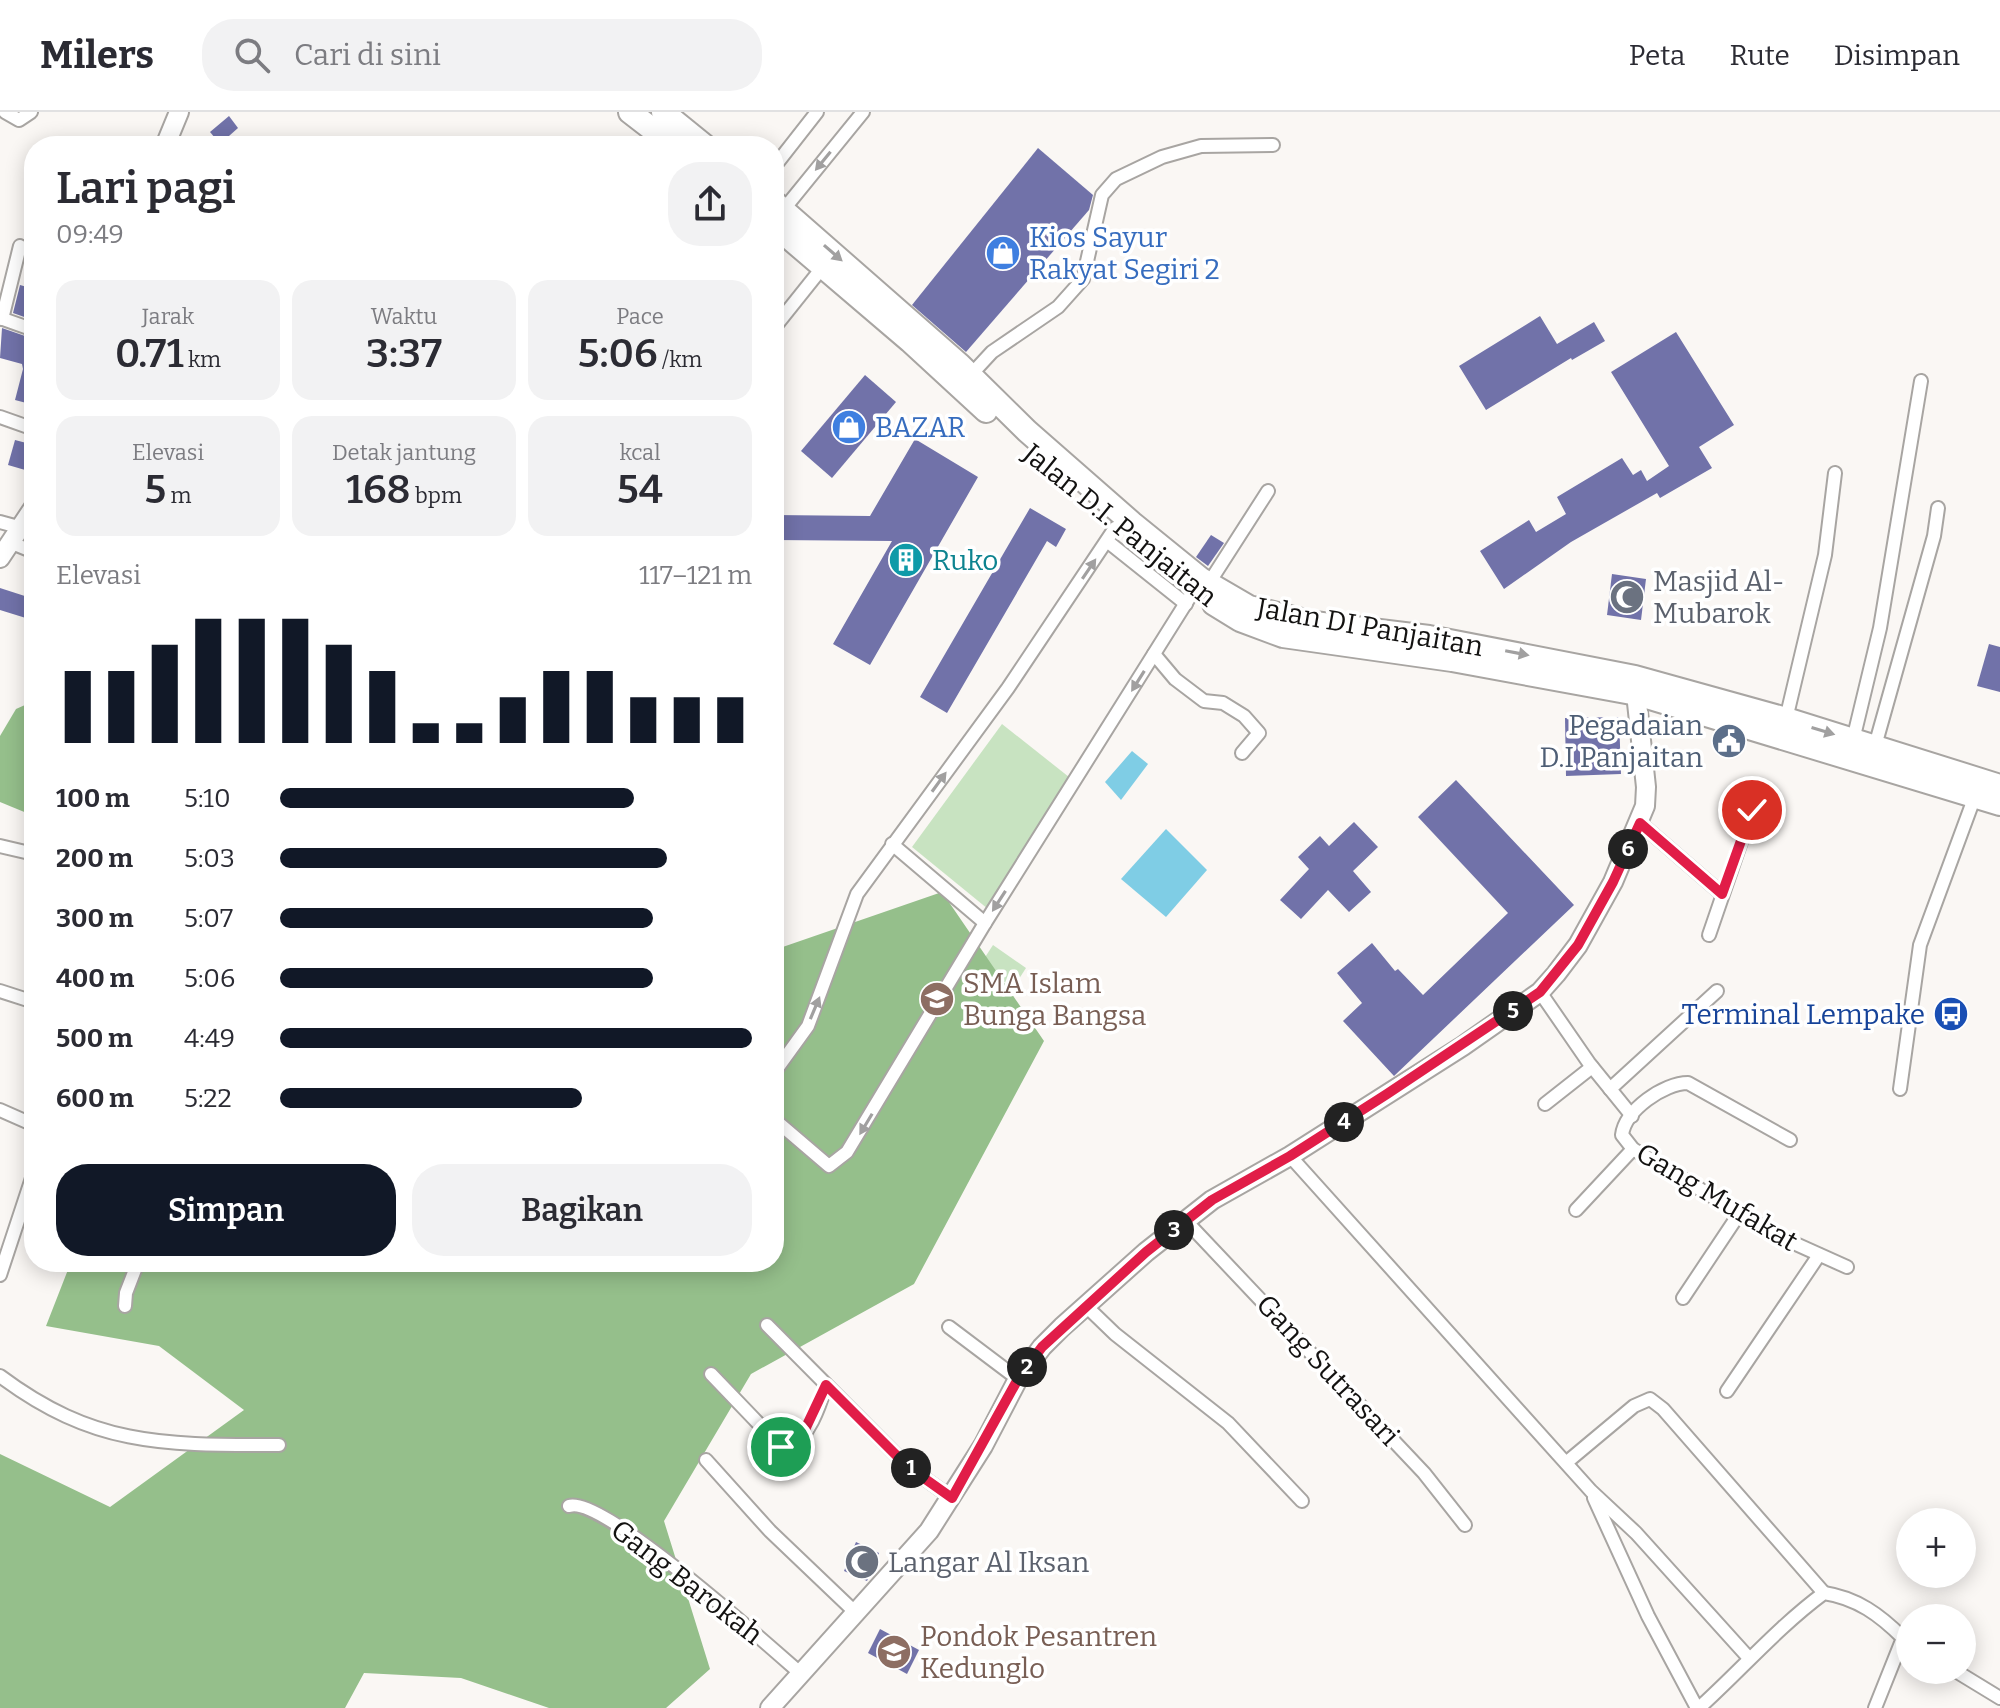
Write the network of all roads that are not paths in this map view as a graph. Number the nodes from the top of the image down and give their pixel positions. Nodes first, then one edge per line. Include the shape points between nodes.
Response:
1 (5, 112) edge
2 (31, 112) edge
3 (179, 112) edge
4 (630, 112) edge
5 (663, 112) edge
6 (817, 112) edge
7 (863, 112) edge
8 (169, 136) edge
9 (661, 136) edge
10 (693, 136) edge
11 (1273, 145) dead end
12 (784, 154) edge
13 (784, 206) edge
14 (784, 222) edge
15 (784, 224) edge
16 (20, 246) dead end
17 (822, 268) junction
18 (784, 316) edge
19 (1, 319) edge
20 (24, 327) edge
21 (965, 381) junction
22 (1921, 381) dead end
23 (0, 417) edge
24 (24, 425) edge
25 (1835, 473) dead end
26 (1268, 491) dead end
27 (1938, 508) dead end
28 (0, 522) edge
29 (24, 524) edge
30 (1111, 535) junction
31 (17, 536) junction
32 (24, 543) edge
33 (0, 558) edge
34 (1198, 589) junction
35 (1154, 654) junction
36 (1636, 686) junction
37 (1786, 719) junction
38 (1864, 743) junction
39 (1242, 753) dead end
40 (1902, 764) junction
41 (2000, 786) edge
42 (1975, 796) junction
43 (1756, 798) dead end
44 (2000, 804) edge
45 (1640, 823) junction
46 (892, 844) junction
47 (0, 846) edge
48 (24, 852) edge
49 (1722, 894) junction
50 (985, 923) junction
51 (1709, 935) dead end
52 (0, 991) edge
53 (1717, 991) dead end
54 (1540, 992) junction
55 (24, 999) edge
56 (784, 1059) edge
57 (1592, 1067) junction
58 (1610, 1089) junction
59 (1900, 1089) dead end
60 (1545, 1104) dead end
61 (0, 1110) edge
62 (1632, 1116) junction
63 (24, 1121) edge
64 (784, 1128) edge
65 (1790, 1140) dead end
66 (1633, 1149) junction
67 (1290, 1156) junction
68 (24, 1208) edge
69 (1576, 1210) dead end
70 (1739, 1214) junction
71 (1185, 1220) junction
72 (1819, 1255) junction
73 (1847, 1267) dead end
74 (134, 1272) edge
75 (0, 1275) edge
76 (1683, 1298) dead end
77 (125, 1306) dead end
78 (1086, 1306) junction
79 (767, 1325) dead end
80 (949, 1327) dead end
81 (711, 1374) dead end
82 (0, 1376) edge
83 (1018, 1379) junction
84 (826, 1385) junction
85 (1727, 1391) dead end
86 (279, 1445) dead end
87 (706, 1460) dead end
88 (1567, 1462) junction
89 (1591, 1491) junction
90 (952, 1498) junction
91 (1302, 1501) dead end
92 (569, 1506) dead end
93 (1465, 1525) dead end
94 (1824, 1593) junction
95 (857, 1614) junction
96 (1896, 1631) edge
97 (1748, 1657) junction
98 (1896, 1663) edge
99 (800, 1673) junction
100 (1976, 1683) edge
101 (2000, 1698) edge
102 (770, 1708) edge
103 (1698, 1708) edge
104 (1875, 1708) edge

1 - 2 street via 19,120
3 - 8 street
4 - 9 highway
5 - 10 highway
6 - 12 street
7 -> 13 street
11 - 21 street via 1201,146 1116,179 1102,195 1083,279 1058,307 992,352
14 -> 21 highway, Jalan DI Panjaitan
15 - 17 highway, Jalan D.I. Panjaitan
16 - 19 street
17 - 18 street
17 - 21 highway, Jalan D.I. Panjaitan
19 - 20 street
21 - 30 highway, Jalan D.I. Panjaitan
21 - 34 highway, Jalan DI Panjaitan
22 - 38 street
23 - 24 street
25 - 37 street via 1825,555
26 - 34 street
27 - 38 street via 1934,536
28 - 31 street
29 - 31 street
30 - 34 highway, Jalan D.I. Panjaitan via 1155,570
46 -> 30 street via 1008,688
31 - 32 street
31 - 33 street
34 - 35 street
34 - 36 highway, Jalan DI Panjaitan via 1283,617 1429,637
35 - 39 street via 1204,701 1223,703 1244,716 1259,733
35 -> 50 street
36 - 37 highway, Jalan DI Panjaitan
36 - 40 highway
36 - 45 street via 1646,787
37 -> 38 highway, Jalan DI Panjaitan
38 - 40 highway, Jalan DI Panjaitan
40 - 41 highway, Jalan DI Panjaitan
40 - 42 highway
42 - 44 highway
42 - 59 street via 1920,945
43 - 49 street
45 - 49 street
45 - 54 street via 1578,945
46 - 50 street
56 -> 46 street via 808,1026 857,894
47 - 48 street
49 - 51 street
50 -> 64 street via 847,1152 829,1166
52 - 55 street
53 - 58 street
54 - 57 street, Gang Mufakat
54 - 67 street
57 - 58 street, Gang Mufakat
57 - 60 street
58 - 62 street, Gang Mufakat
61 - 63 street
62 - 65 street via 1664,1088 1688,1083
62 - 66 street, Gang Mufakat via 1622,1135
66 - 69 street
66 - 70 street, Gang Mufakat
67 - 71 street
67 - 88 street
68 - 75 street
70 - 72 street, Gang Mufakat
70 - 76 street
71 - 78 street
71 - 93 street, Gang Sutrasari via 1424,1473
72 - 73 street, Gang Mufakat
72 - 85 street
74 - 77 street
78 - 83 street via 1042,1347
78 - 91 street via 1228,1423
79 - 84 street
80 - 83 street
81 - 84 street via 788,1449 800,1440
82 - 86 street via 64,1417 122,1437 167,1444
83 - 90 street
84 - 90 street via 907,1466
87 - 95 street via 770,1531
88 - 89 street
88 - 94 street via 1634,1406 1650,1399
89 - 97 street
89 - 103 street via 1648,1616
90 - 95 street
92 - 99 street, Gang Barokah via 589,1508 640,1541
94 - 96 street via 1861,1603
94 - 97 street
95 - 99 street
97 - 103 street
98 - 104 street
99 - 102 street
100 - 101 street

